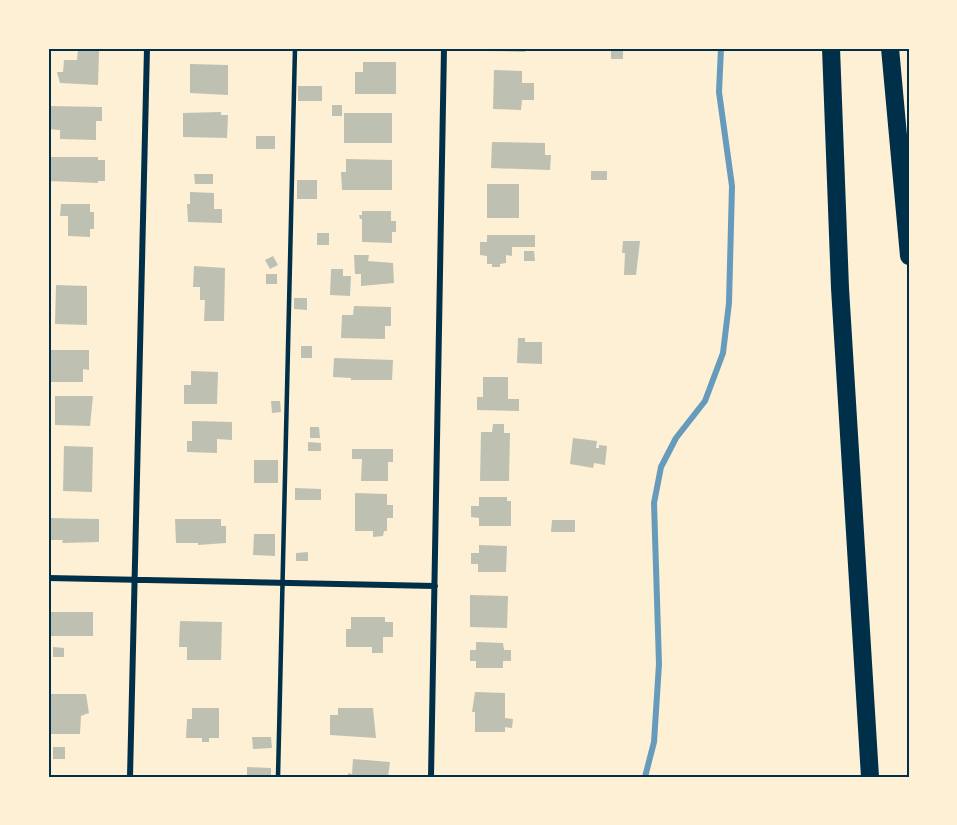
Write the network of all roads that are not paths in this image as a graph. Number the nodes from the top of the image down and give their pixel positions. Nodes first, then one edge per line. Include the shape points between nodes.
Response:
1 (147, 48) edge
2 (295, 48) edge
3 (444, 48) edge
4 (831, 48) edge
5 (891, 48) edge
6 (909, 256) edge
7 (48, 578) edge
8 (135, 580) junction
9 (284, 583) junction
10 (435, 586) junction
11 (870, 770) edge
12 (130, 777) edge
13 (278, 777) edge
14 (431, 777) edge

1 - 8 street
2 - 9 lane
3 - 10 street
4 - 11 highway via 842,312
5 - 6 highway
7 - 8 street
8 - 9 street
8 - 12 street
9 - 10 street
9 - 13 lane
10 - 14 street

